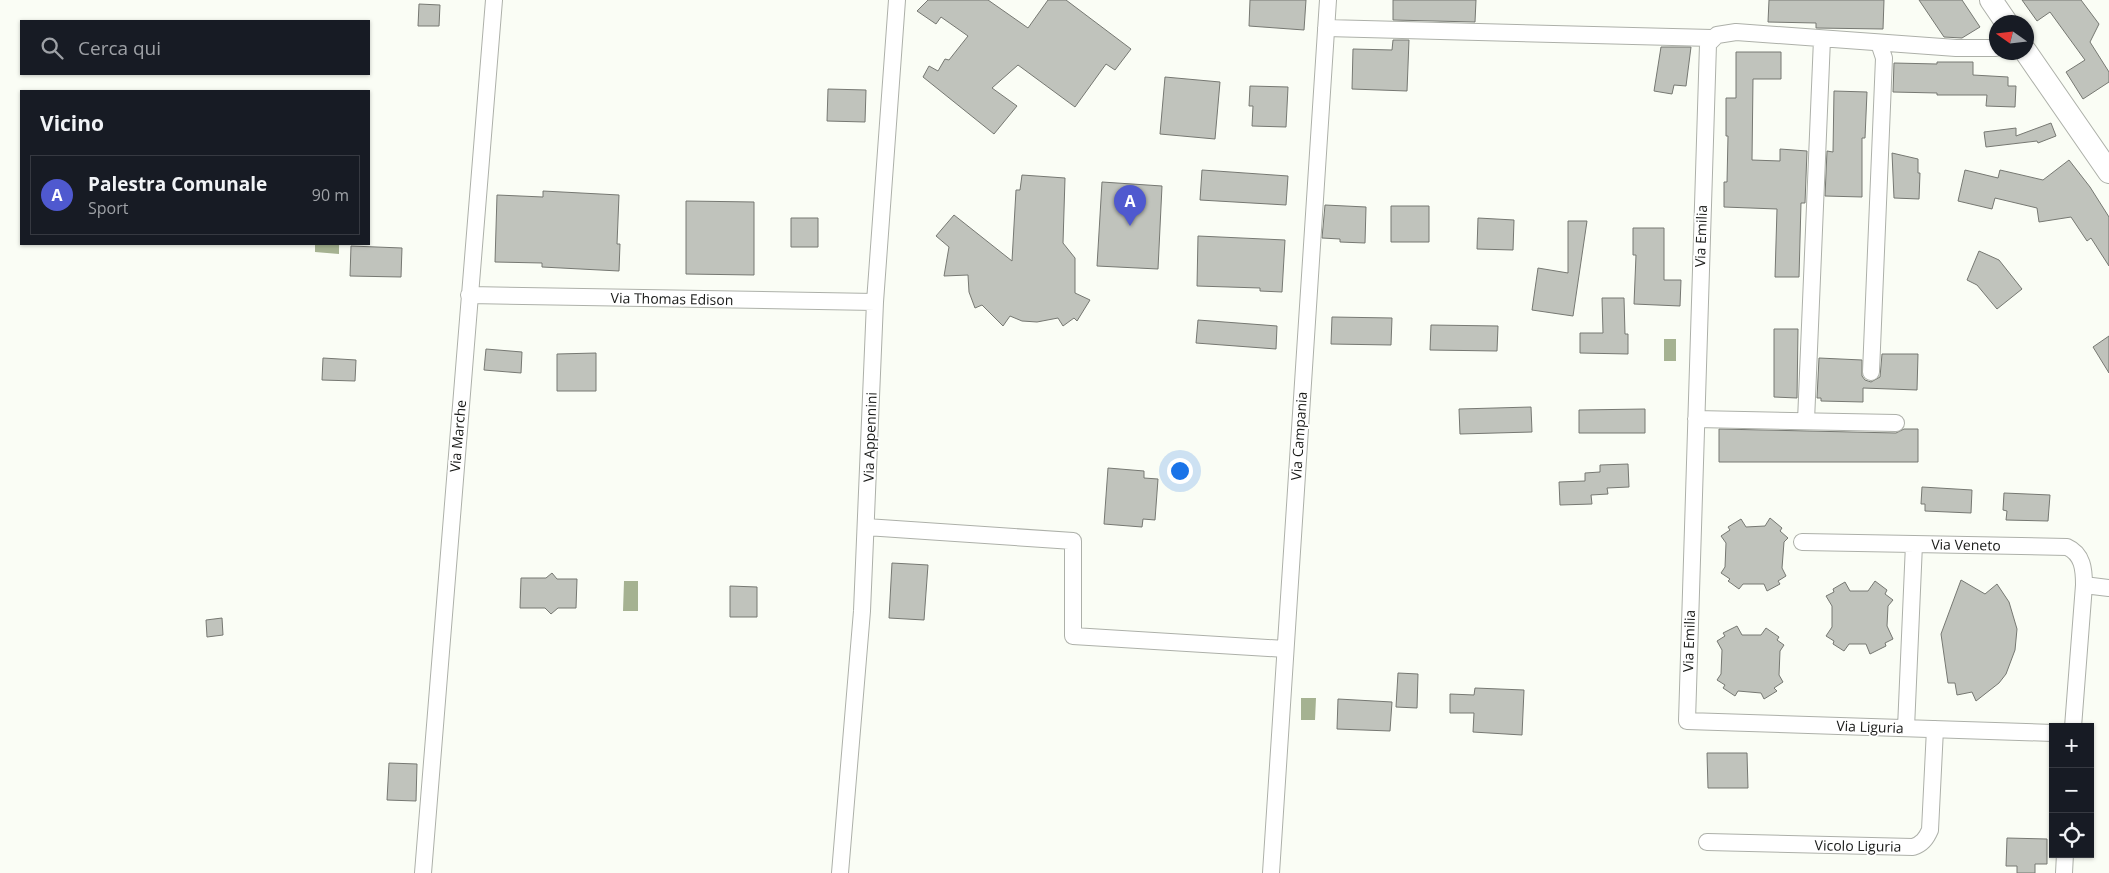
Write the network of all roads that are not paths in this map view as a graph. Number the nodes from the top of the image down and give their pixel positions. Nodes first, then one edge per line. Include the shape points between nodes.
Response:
1 (494, 0) edge
2 (897, 0) edge
3 (1328, 0) edge
4 (1990, 0) edge
5 (2001, 15) edge
6 (1326, 28) junction
7 (1712, 38) junction
8 (1822, 39) junction
9 (1879, 43) junction
10 (1989, 48) edge
11 (2032, 60) edge
12 (2109, 172) edge
13 (469, 295) junction
14 (875, 302) junction
15 (1871, 372) dead end
16 (1696, 419) junction
17 (1806, 421) junction
18 (1896, 423) dead end
19 (866, 527) junction
20 (1802, 542) dead end
21 (1914, 544) junction
22 (2084, 585) junction
23 (2109, 588) edge
24 (1285, 649) junction
25 (1687, 721) joint
26 (2073, 723) edge
27 (1906, 728) junction
28 (1935, 729) junction
29 (2049, 733) edge
30 (1707, 842) dead end
31 (2066, 858) edge
32 (423, 873) edge
33 (840, 873) edge
34 (1270, 873) edge
35 (2064, 873) edge

1 - 13 street, Via Marche
2 - 14 street, Via Appennini
3 - 6 street, Via Campania
4 - 5 main road
6 - 7 street
6 - 24 street, Via Campania
7 - 8 street via 1736,32
7 - 16 street, Via Emilia via 1707,51
8 - 9 street
8 - 17 street
9 - 10 street
9 - 15 street via 1884,58
11 - 12 main road
13 - 14 street, Via Thomas Edison
13 - 32 street, Via Marche
14 - 19 street, Via Appennini
16 - 17 street
16 - 25 street, Via Emilia
17 - 18 street
19 - 24 street via 1073,541 1073,636
19 - 33 street, Via Appennini
20 - 21 street
21 - 22 street, Via Veneto via 2068,547 2080,558
21 - 27 street, Via Veneto
22 - 23 street
22 - 26 street
24 - 34 street, Via Campania
25 - 27 street, Via Liguria
27 - 28 street, Via Liguria
28 - 29 street, Via Liguria
28 - 30 street, Vicolo Liguria via 1930,830 1924,842 1918,845
31 - 35 street

